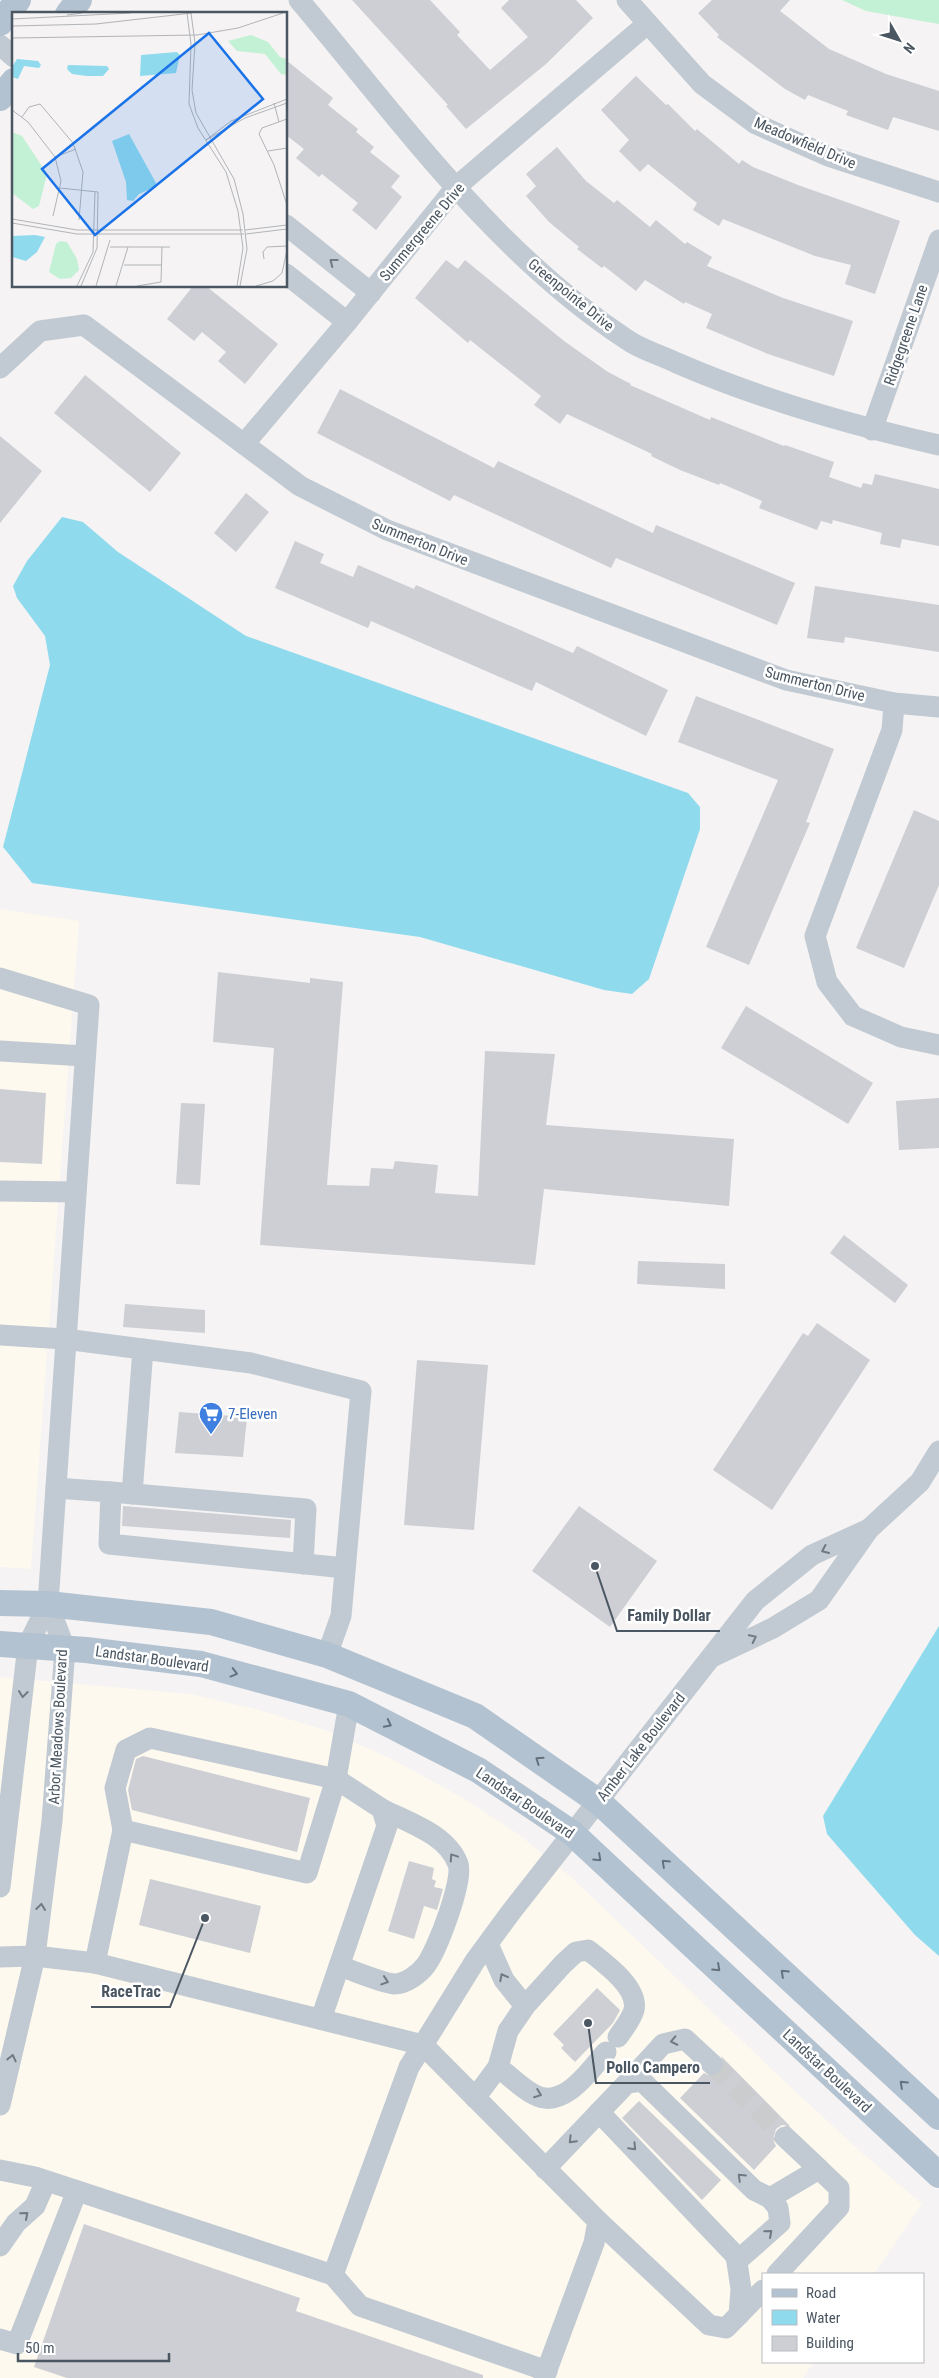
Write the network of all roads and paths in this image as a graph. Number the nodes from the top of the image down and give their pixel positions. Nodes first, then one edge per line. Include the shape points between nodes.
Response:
1 (79, 0) edge
2 (300, 0) edge
3 (626, 0) edge
4 (70, 12) edge
5 (647, 24) junction
6 (0, 45) edge
7 (12, 55) edge
8 (12, 83) edge
9 (0, 98) edge
10 (456, 188) junction
11 (939, 192) edge
12 (288, 227) edge
13 (939, 240) edge
14 (288, 276) edge
15 (371, 293) junction
16 (347, 322) junction
17 (0, 368) edge
18 (872, 430) junction
19 (244, 444) junction
20 (939, 445) edge
21 (894, 703) junction
22 (939, 707) edge
23 (0, 978) edge
24 (939, 1045) edge
25 (0, 1051) edge
26 (85, 1056) junction
27 (0, 1191) edge
28 (76, 1192) junction
29 (0, 1335) edge
30 (66, 1339) junction
31 (143, 1349) junction
32 (939, 1451) edge
33 (56, 1488) junction
34 (121, 1493) junction
35 (869, 1529) junction
36 (304, 1564) junction
37 (345, 1568) junction
38 (0, 1603) edge
39 (48, 1604) junction
40 (0, 1644) edge
41 (28, 1645) junction
42 (65, 1649) junction
43 (327, 1655) junction
44 (709, 1659) junction
45 (349, 1704) junction
46 (336, 1779) junction
47 (599, 1802) junction
48 (382, 1809) junction
49 (122, 1830) junction
50 (572, 1833) junction
51 (0, 1887) edge
52 (488, 1944) junction
53 (35, 1956) junction
54 (0, 1957) edge
55 (95, 1963) junction
56 (339, 1966) junction
57 (525, 2006) junction
58 (321, 2019) junction
59 (423, 2044) junction
60 (712, 2064) tunnel mouth
61 (498, 2067) junction
62 (627, 2083) junction
63 (475, 2098) junction
64 (0, 2105) edge
65 (599, 2112) junction
66 (939, 2117) edge
67 (785, 2137) tunnel mouth
68 (545, 2169) junction
69 (819, 2169) junction
70 (0, 2170) edge
71 (939, 2175) edge
72 (46, 2181) junction
73 (76, 2191) junction
74 (770, 2198) junction
75 (598, 2221) junction
76 (0, 2246) edge
77 (737, 2261) junction
78 (778, 2273) edge
79 (333, 2275) junction
80 (751, 2302) edge
81 (0, 2338) edge
82 (545, 2375) edge

1 - 4 main road
2 - 10 street, Greenpointe Drive
3 - 5 street, Meadowfield Drive
5 - 10 street, Summergreene Drive
5 - 11 street, Meadowfield Drive via 702,84 756,124 828,156
6 - 7 street
8 - 9 main road
10 - 15 street, Summergreene Drive
10 - 18 street, Greenpointe Drive via 559,290 628,341 715,379
15 -> 12 street
13 - 18 street, Ridgegreene Lane
14 - 16 street
15 - 16 street, Summergreene Drive
16 - 19 street, Summergreene Drive
17 - 19 street, Summerton Drive via 40,331 84,325
18 - 20 street, Greenpointe Drive
19 - 21 street, Summerton Drive via 300,486 387,530 786,680
21 - 22 street, Summerton Drive
21 - 24 street via 892,730 815,936 827,982 853,1016 901,1037
23 - 26 street via 89,1005
25 - 26 street
26 - 28 street
27 - 28 street
28 - 30 street
29 - 30 street
30 - 31 street
30 - 33 street
31 - 34 street
31 - 37 street via 251,1363 361,1390
32 - 35 street, Amber Lake Boulevard via 920,1482
33 - 34 street
33 - 39 street
34 - 36 street via 306,1509
34 - 36 street via 109,1544
35 -> 44 street, Amber Lake Boulevard via 812,1555 791,1572 756,1601
44 -> 35 street, Amber Lake Boulevard via 773,1628 818,1600
36 - 37 street
37 - 43 street via 341,1616
38 - 39 main road
39 - 41 street
39 - 42 street, Arbor Meadows Boulevard
39 - 43 main road via 211,1622
40 - 41 main road, Landstar Boulevard
41 - 42 main road, Landstar Boulevard
41 -> 51 street
42 -> 45 main road, Landstar Boulevard via 201,1664
53 -> 42 street, Arbor Meadows Boulevard via 52,1821
47 -> 43 main road via 475,1716
44 - 47 street, Amber Lake Boulevard
45 - 46 street
45 -> 50 main road, Landstar Boulevard via 478,1770
46 - 48 street
46 - 49 street via 307,1873
46 - 49 street via 150,1738 126,1750 115,1788
47 - 50 street, Amber Lake Boulevard
66 -> 47 main road
48 - 56 street via 387,1826
56 -> 48 street via 394,1984 409,1980 426,1965 457,1888 458,1865 449,1851 432,1834
49 - 55 street
50 - 52 street, Amber Lake Boulevard
50 -> 71 main road, Landstar Boulevard
57 -> 52 street via 504,1980
52 - 59 street, Amber Lake Boulevard
53 - 54 street
53 - 55 street
64 -> 53 street, Arbor Meadows Boulevard
55 - 58 street
56 - 58 street
57 - 61 street via 508,2031
61 -> 57 street via 536,2096 552,2098 562,2095 575,2086 612,2044 635,2008 622,1979 588,1950 576,1952
58 - 59 street
59 - 63 street
59 - 79 street, Amber Lake Boulevard via 409,2067
60 -> 62 street via 685,2039 670,2042 663,2044
61 - 63 street
62 - 65 street
74 -> 62 street via 754,2190 642,2081
63 - 68 street
65 -> 68 street
65 -> 77 street via 736,2256
67 - 69 street
68 - 75 street
69 - 74 street
69 - 78 street via 840,2188 839,2207
70 - 72 street
72 - 73 street
76 -> 72 street via 16,2223 35,2206
73 - 79 street
73 - 81 street via 17,2344
77 -> 74 street via 780,2223 778,2208
75 - 80 street via 709,2325 726,2328
75 - 82 street via 594,2243
77 - 80 street via 741,2289
79 - 82 street via 360,2306

